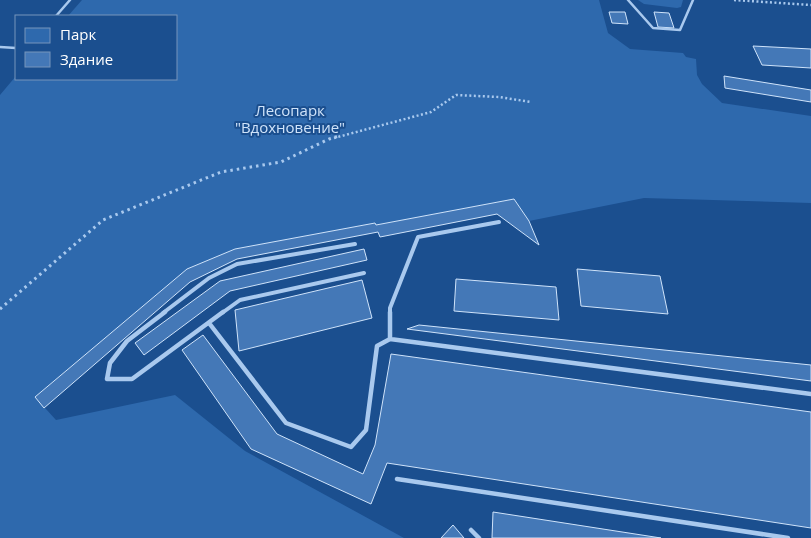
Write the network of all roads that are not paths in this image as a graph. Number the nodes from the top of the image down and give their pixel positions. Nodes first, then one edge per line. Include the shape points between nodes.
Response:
1 (70, 0) edge
2 (628, 0) edge
3 (693, 0) edge
4 (57, 15) edge
5 (0, 47) edge
6 (15, 48) edge
7 (499, 222) dead end
8 (355, 244) dead end
9 (364, 273) dead end
10 (209, 323) junction
11 (390, 339) junction
12 (811, 394) edge
13 (397, 479) dead end
14 (471, 530) dead end
15 (479, 538) edge
16 (788, 538) edge

1 - 4 lane
2 - 3 lane via 654,28 680,30
5 - 6 lane
7 - 11 lane via 418,237 390,308
8 - 10 lane via 237,264 209,278 127,341 110,363 107,378 132,378
9 - 10 lane via 240,300
10 - 11 lane via 286,423 351,447 366,430 377,346
11 - 12 lane
13 - 16 lane
14 - 15 lane

